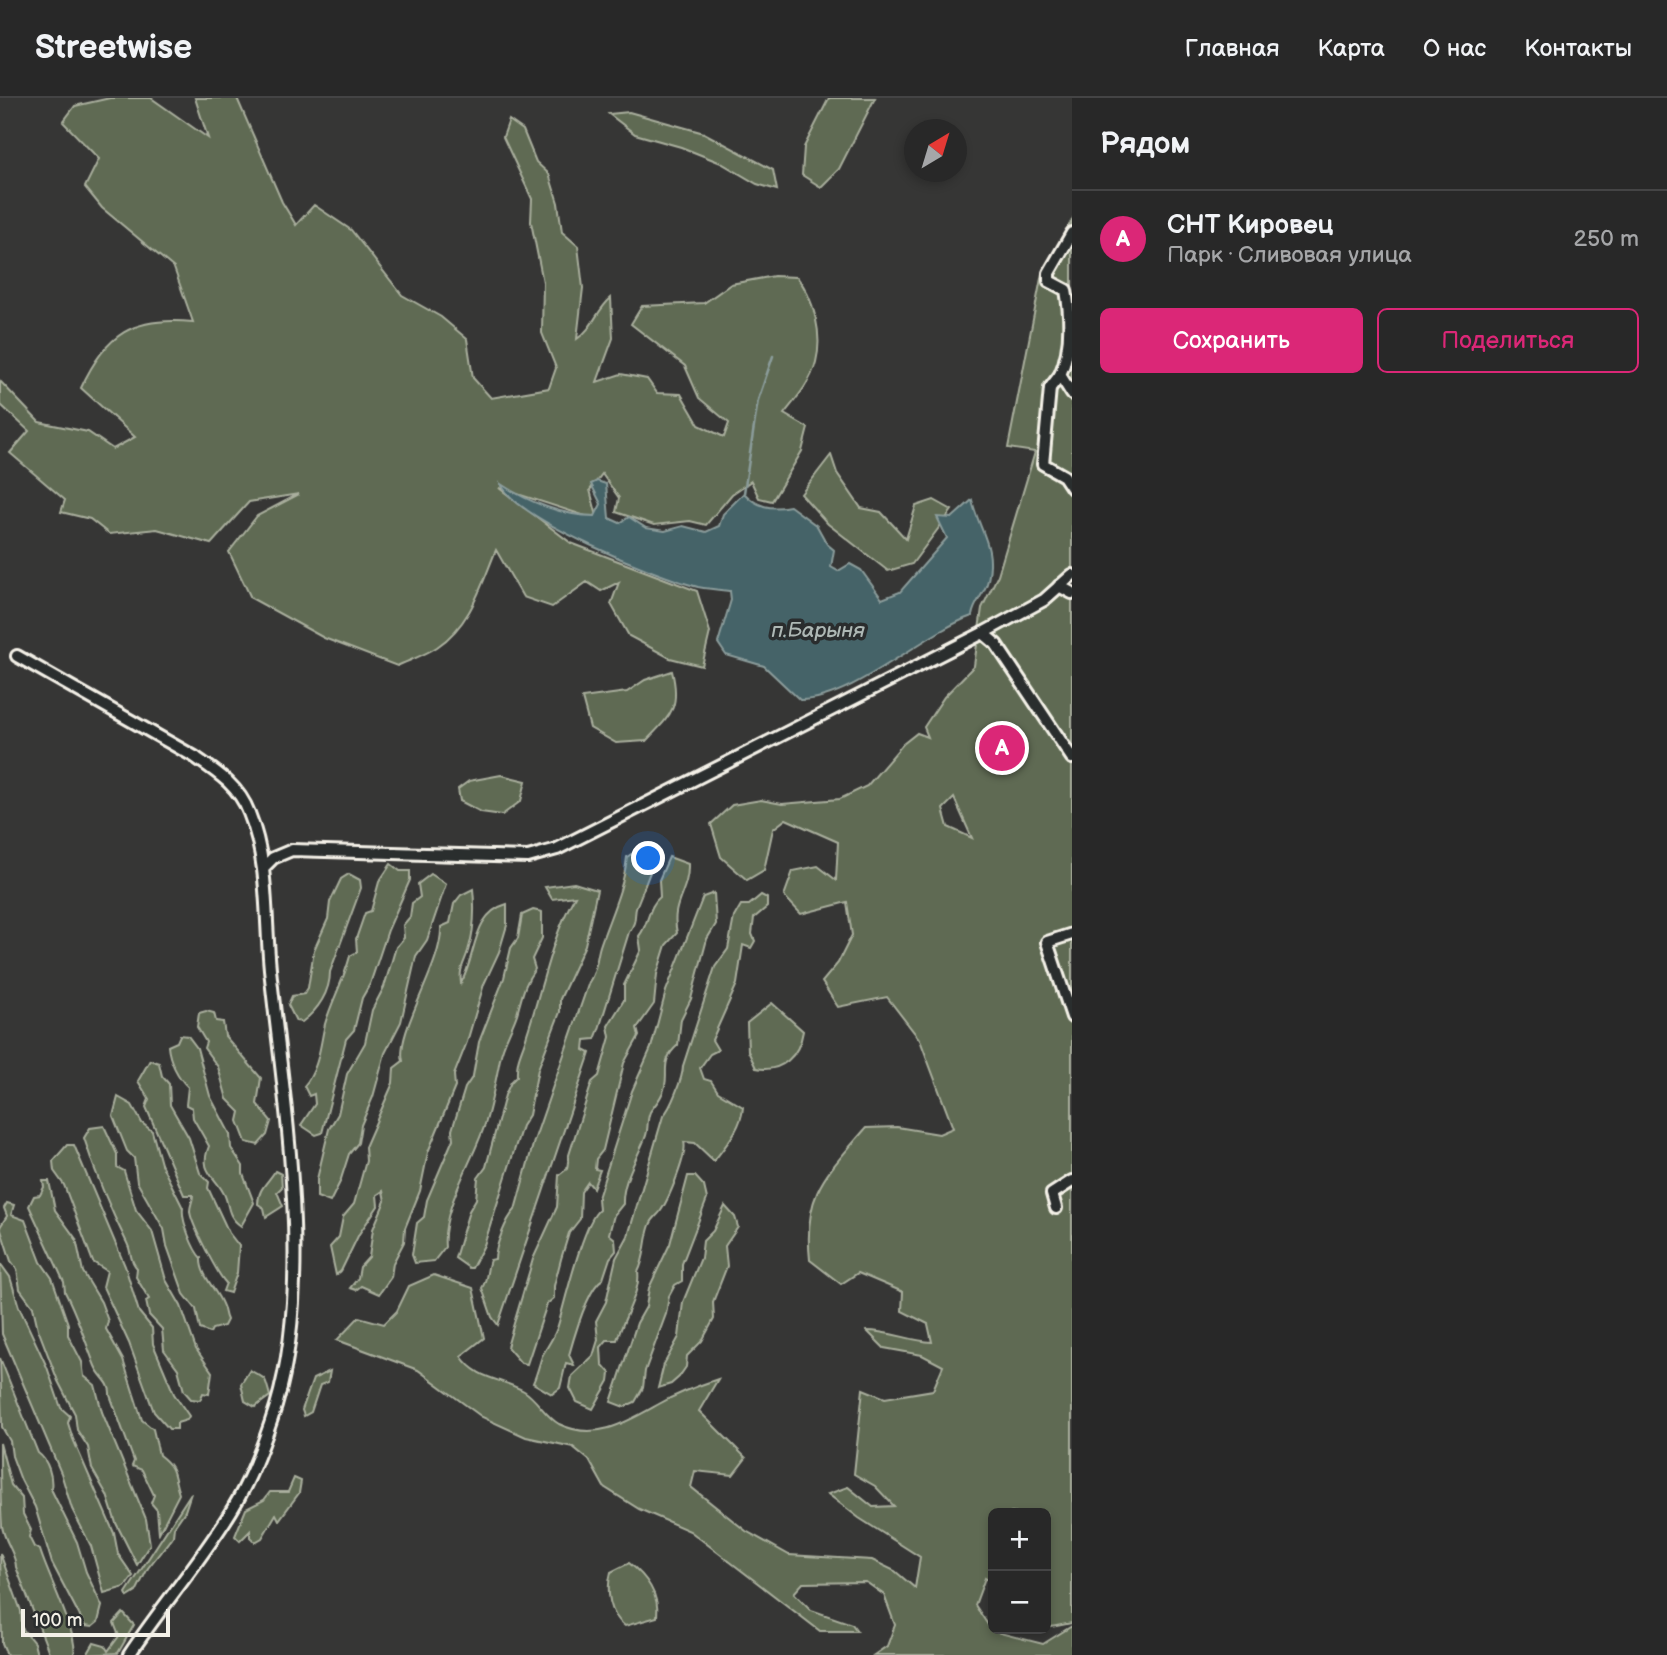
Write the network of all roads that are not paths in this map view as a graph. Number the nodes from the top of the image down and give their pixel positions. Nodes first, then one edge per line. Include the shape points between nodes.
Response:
1 (1072, 233) edge
2 (1060, 375) junction
3 (1072, 394) edge
4 (1072, 488) edge
5 (1072, 575) edge
6 (1059, 586) junction
7 (1072, 593) edge
8 (983, 633) junction
9 (17, 656) dead end
10 (1072, 758) edge
11 (264, 868) junction
12 (1072, 934) edge
13 (1072, 1017) edge
14 (1072, 1181) edge
15 (1056, 1208) dead end
16 (129, 1655) edge

1 - 2 street via 1049,273 1049,281 1066,290 1070,311 1070,344
2 - 3 street
2 - 4 street via 1051,388 1043,464 1064,476
5 - 6 street
6 - 7 street
6 - 8 street via 1044,600
8 - 10 street via 996,644
8 - 11 street via 556,849 528,857 292,850 273,858
9 - 11 street via 195,757 233,784 249,812
11 - 16 street via 292,1192 294,1289 287,1352 268,1429 234,1507
12 - 13 street via 1047,942
14 - 15 street via 1052,1194

